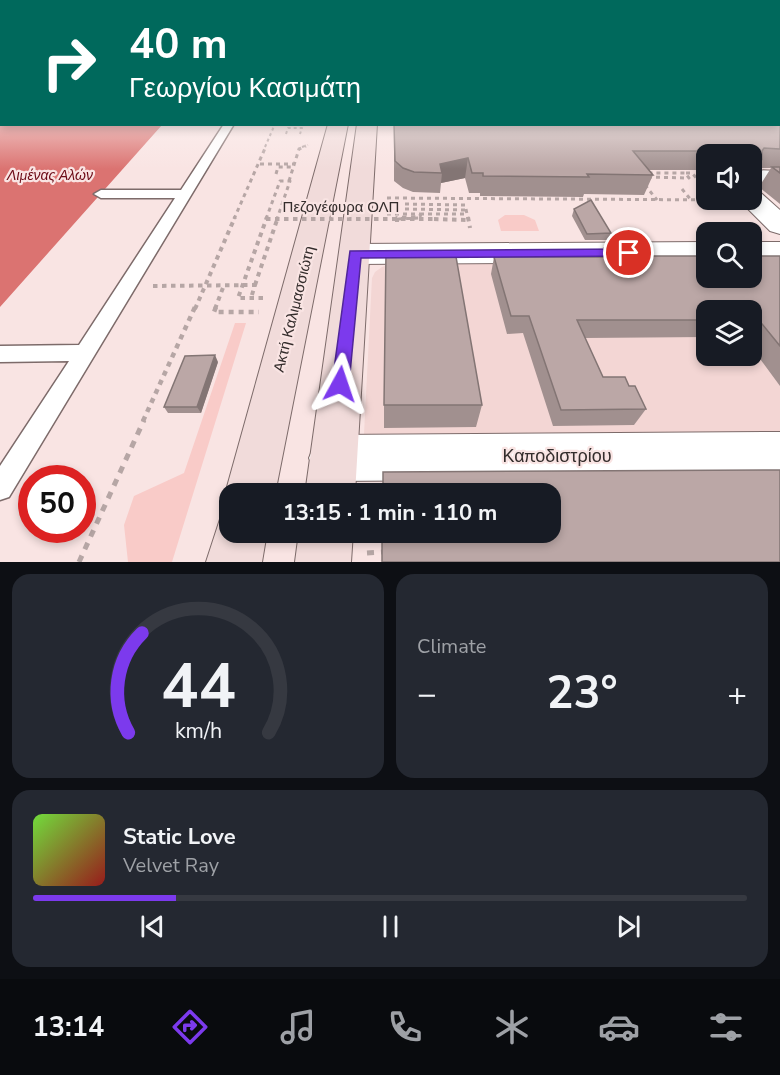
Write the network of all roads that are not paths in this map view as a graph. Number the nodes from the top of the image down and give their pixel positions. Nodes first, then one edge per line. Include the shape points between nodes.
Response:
1 (228, 126) edge
2 (338, 126) edge
3 (367, 126) edge
4 (780, 177) edge
5 (762, 187) edge
6 (100, 194) dead end
7 (186, 194) junction
8 (762, 204) edge
9 (780, 225) edge
10 (696, 252) edge
11 (762, 252) edge
12 (780, 252) edge
13 (355, 254) junction
14 (85, 353) junction
15 (0, 354) edge
16 (780, 455) edge
17 (332, 476) edge
18 (253, 483) edge
19 (0, 488) edge
20 (238, 543) edge
21 (234, 562) edge

1 - 7 lane
2 - 18 main road, Ακτή Καλιμασσιώτη
3 - 13 main road
4 - 5 street
6 - 7 lane
7 - 14 lane
8 - 9 street
10 - 13 street
11 - 12 street
13 - 17 main road
14 - 15 lane
14 - 19 lane
16 - 17 street, Καποδιστρίου
20 - 21 main road

